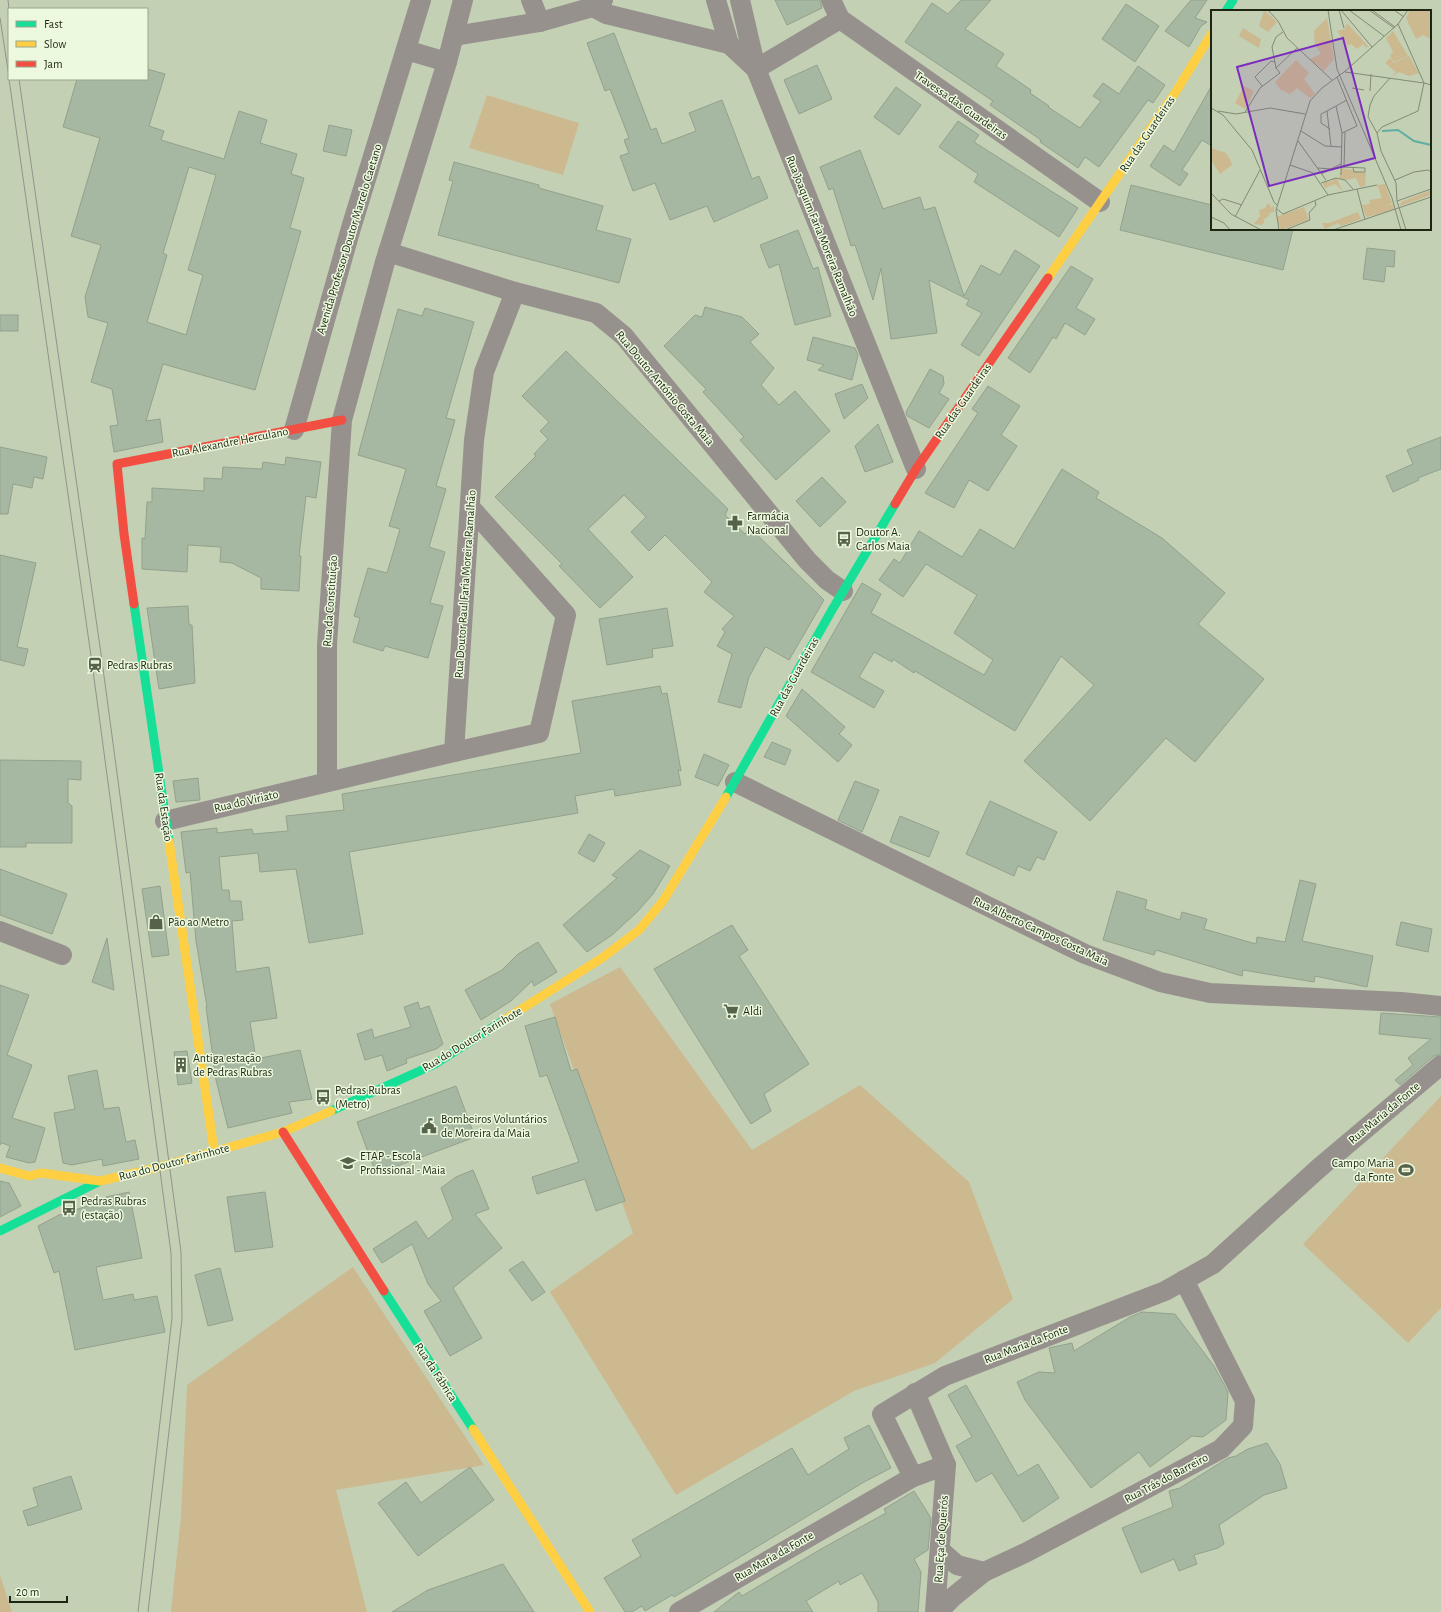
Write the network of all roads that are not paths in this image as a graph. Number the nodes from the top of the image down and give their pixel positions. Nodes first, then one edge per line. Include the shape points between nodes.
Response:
1 (421, 0) edge
2 (464, 0) edge
3 (531, 0) edge
4 (716, 0) edge
5 (740, 0) edge
6 (831, 0) edge
7 (1233, 0) edge
8 (598, 4) edge
9 (1227, 10) edge
10 (840, 20) junction
11 (540, 22) junction
12 (1211, 35) edge
13 (454, 36) junction
14 (729, 44) junction
15 (406, 50) junction
16 (447, 62) junction
17 (756, 69) junction
18 (1100, 202) junction
19 (388, 252) junction
20 (515, 292) junction
21 (342, 420) junction
22 (294, 430) junction
23 (117, 464) joint
24 (916, 468) junction
25 (470, 507) junction
26 (843, 591) junction
27 (454, 752) junction
28 (327, 782) junction
29 (735, 782) junction
30 (165, 821) junction
31 (0, 931) edge
32 (62, 955) dead end
33 (1441, 1006) edge
34 (1441, 1065) edge
35 (282, 1132) junction
36 (214, 1150) junction
37 (0, 1168) edge
38 (29, 1176) junction
39 (100, 1182) junction
40 (37, 1186) dead end
41 (42, 1197) dead end
42 (40, 1210) junction
43 (0, 1231) edge
44 (1184, 1280) junction
45 (915, 1393) junction
46 (946, 1465) junction
47 (913, 1477) junction
48 (940, 1550) junction
49 (984, 1572) junction
50 (590, 1612) edge
51 (679, 1612) edge
52 (935, 1612) edge
53 (938, 1612) edge

1 - 15 street, Avenida Professor Doutor Marcelo Caetano
2 - 13 street
3 - 11 street
4 - 14 street
5 - 17 street, Rua Joaquim Faria Moreira Ramalhão
6 - 10 street
7 - 9 main road
8 - 11 street
8 - 14 street via 606,14
10 - 17 street
10 - 18 street, Travessa das Guardeiras
11 - 13 street
12 - 18 main road, Rua das Guardeiras via 1175,93
13 - 16 street
14 - 17 street
15 - 16 street
15 - 22 street, Avenida Professor Doutor Marcelo Caetano via 351,228
16 - 19 street
17 - 24 street, Rua Joaquim Faria Moreira Ramalhão
18 - 24 main road, Rua das Guardeiras
19 - 20 street, Rua Doutor António Costa Maia
19 - 21 street
20 - 25 street, Rua Doutor Raul Faria Moreira Ramalhão via 484,372 474,440
20 - 26 street, Rua Doutor António Costa Maia via 596,313 624,336 807,560 827,580
21 - 22 main road, Rua Alexandre Herculano
21 - 28 street, Rua da Constituição via 327,645
22 - 23 main road, Rua Alexandre Herculano
23 - 30 main road, Rua da Estação via 124,534
24 - 26 main road, Rua das Guardeiras
25 - 27 street, Rua Doutor Raul Faria Moreira Ramalhão
25 - 27 street via 566,615 539,733
26 - 29 main road, Rua das Guardeiras
27 - 28 street
28 - 30 street, Rua do Viriato
29 - 33 street, Rua Alberto Campos Costa Maia via 1085,954 1160,982 1210,993
29 - 35 main road, Rua do Doutor Farinhote via 663,901 638,930 602,958 436,1064
30 - 36 main road, Rua da Estação
31 - 32 street
34 - 44 street, Rua Maria da Fonte via 1319,1168 1213,1264
35 - 36 main road, Rua do Doutor Farinhote
35 - 50 main road, Rua da Fábrica
36 - 39 main road, Rua do Doutor Farinhote
37 - 38 main road, Rua do Doutor Farinhote
38 - 39 main road, Rua do Doutor Farinhote via 41,1173
38 - 40 main road
39 - 42 main road
41 - 42 main road
42 - 43 main road
44 - 45 street, Rua Maria da Fonte via 1165,1291 945,1376
44 - 49 street, Rua Trás do Barreiro via 1245,1402 1243,1426 1221,1450
45 - 46 street
45 - 47 street, Rua Maria da Fonte via 882,1414
46 - 47 street, Rua Maria da Fonte
46 - 48 street, Rua Eça de Queirós
47 - 51 street, Rua Maria da Fonte
48 - 49 street via 957,1565
48 - 52 street, Rua Eça de Queirós
49 - 53 street, Rua Eça de Queirós

